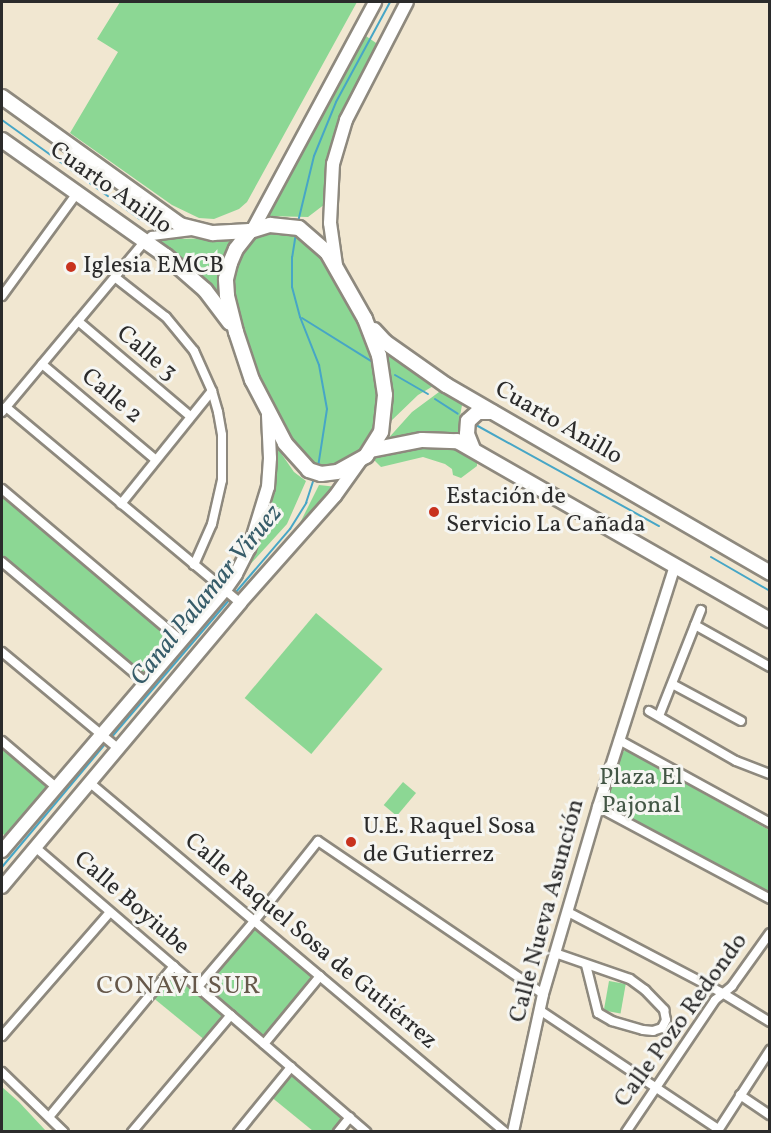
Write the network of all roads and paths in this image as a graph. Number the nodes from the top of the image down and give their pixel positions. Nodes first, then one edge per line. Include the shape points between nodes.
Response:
1 (375, 2) edge
2 (407, 2) edge
3 (2, 97) edge
4 (2, 140) edge
5 (77, 193) junction
6 (194, 230) junction
7 (252, 230) junction
8 (144, 242) junction
9 (337, 266) junction
10 (116, 278) junction
11 (2, 296) edge
12 (365, 319) junction
13 (81, 324) junction
14 (236, 332) junction
15 (45, 367) junction
16 (212, 391) junction
17 (4, 410) edge
18 (492, 412) junction
19 (268, 415) junction
20 (190, 416) junction
21 (472, 449) junction
22 (371, 450) junction
23 (155, 459) junction
24 (360, 461) junction
25 (2, 489) edge
26 (121, 504) junction
27 (2, 562) edge
28 (194, 565) junction
29 (675, 566) junction
30 (770, 573) edge
31 (227, 592) junction
32 (239, 602) junction
33 (702, 610) dead end
34 (770, 620) edge
35 (695, 625) junction
36 (182, 641) junction
37 (2, 652) edge
38 (770, 667) edge
39 (146, 683) junction
40 (674, 685) junction
41 (649, 711) dead end
42 (659, 716) junction
43 (741, 721) dead end
44 (104, 736) junction
45 (619, 740) junction
46 (2, 741) edge
47 (117, 747) junction
48 (770, 774) edge
49 (89, 782) junction
50 (57, 788) junction
51 (598, 807) junction
52 (770, 823) edge
53 (4, 844) edge
54 (35, 847) junction
55 (2, 887) edge
56 (770, 899) edge
57 (110, 912) junction
58 (568, 912) junction
59 (255, 920) junction
60 (770, 933) edge
61 (555, 952) junction
62 (586, 965) junction
63 (174, 966) junction
64 (320, 976) junction
65 (198, 987) junction
66 (543, 994) junction
67 (724, 994) junction
68 (541, 1011) junction
69 (231, 1015) junction
70 (770, 1022) edge
71 (2, 1036) edge
72 (264, 1044) junction
73 (770, 1050) edge
74 (291, 1067) junction
75 (2, 1072) edge
76 (656, 1088) junction
77 (740, 1095) junction
78 (770, 1115) edge
79 (49, 1117) junction
80 (350, 1117) junction
81 (717, 1130) edge
82 (64, 1131) edge
83 (132, 1131) edge
84 (238, 1131) edge
85 (338, 1131) edge
86 (366, 1131) edge
87 (505, 1131) edge
88 (513, 1131) edge
89 (626, 1131) edge

1 - 7 main road
2 - 9 main road via 346,120 333,164 329,215
3 - 6 highway, Cuarto Anillo via 168,217
4 - 5 highway, Cuarto Anillo
5 - 8 highway, Cuarto Anillo
5 - 11 street
6 - 7 highway, Cuarto Anillo
6 - 8 street via 152,236
7 - 9 highway, Cuarto Anillo via 270,225 293,227 314,238
7 - 14 highway via 236,249 226,279
8 - 10 street
8 - 14 highway, Cuarto Anillo via 205,290
9 - 12 highway
10 - 13 street
10 - 16 street via 166,317 194,351
12 - 18 highway, Cuarto Anillo via 400,354
12 - 22 highway via 379,355 385,395 381,432
13 - 15 street
13 - 20 street, Calle 3
14 - 19 highway
15 - 17 street
15 - 23 street, Calle 2
16 - 20 street
16 - 28 street via 222,435 222,480 213,524
17 - 26 street
18 - 21 highway via 478,412 468,421
18 - 30 highway, Cuarto Anillo
19 - 24 highway via 285,443 305,467 315,472 328,473
19 - 31 main road via 270,458 261,513 249,549
20 - 23 street
21 - 22 highway via 458,441 422,440
21 - 29 highway
22 - 24 highway
23 - 26 street
24 - 32 main road via 335,496
25 - 36 street
26 - 28 street
27 - 39 street
28 - 31 street
29 - 34 highway
29 - 45 street, Calle Nueva Asunción
31 - 32 street
31 - 36 main road
32 - 47 main road
33 - 35 street
35 - 38 street
35 - 40 street
36 - 39 main road
37 - 44 street
39 - 44 main road
40 - 42 street
40 - 43 street
41 - 42 street
42 - 48 street via 736,761
44 - 47 street
44 - 50 main road
45 - 51 street, Calle Nueva Asunción
45 - 52 street
46 - 50 street
47 - 49 main road
49 - 54 main road
49 - 59 street, Calle Raquel Sosa de Gutiérrez
50 - 53 main road
51 - 56 street
51 - 58 street, Calle Nueva Asunción
54 - 55 main road
54 - 57 street, Calle Boyiube
57 - 63 street, Calle Boyiube
57 - 71 street
58 - 61 street, Calle Nueva Asunción
58 - 67 street
59 - 64 street, Calle Raquel Sosa de Gutiérrez
59 - 65 street
59 - 66 street via 318,841
60 - 67 street, Calle Pozo Redondo
61 - 62 street
61 - 66 street, Calle Nueva Asunción
62 - 62 street via 630,979 645,990 664,1010 666,1020 662,1028 643,1030 598,1013
63 - 65 street, Calle Boyiube
63 - 79 street
64 - 72 street
64 - 87 street, Calle Raquel Sosa de Gutiérrez
65 - 69 street, Calle Boyiube
66 - 68 street, Calle Nueva Asunción
67 - 70 street
67 - 76 street, Calle Pozo Redondo via 715,1000
68 - 76 street
68 - 88 street, Calle Nueva Asunción
69 - 72 street, Calle Boyiube
69 - 83 street
72 - 74 street, Calle Boyiube
73 - 77 street
74 - 80 street, Calle Boyiube
74 - 84 street
75 - 79 street
76 - 81 street
76 - 89 street, Calle Pozo Redondo
77 - 78 street
77 - 81 street
79 - 82 street
80 - 85 street
80 - 86 street, Calle Boyiube

